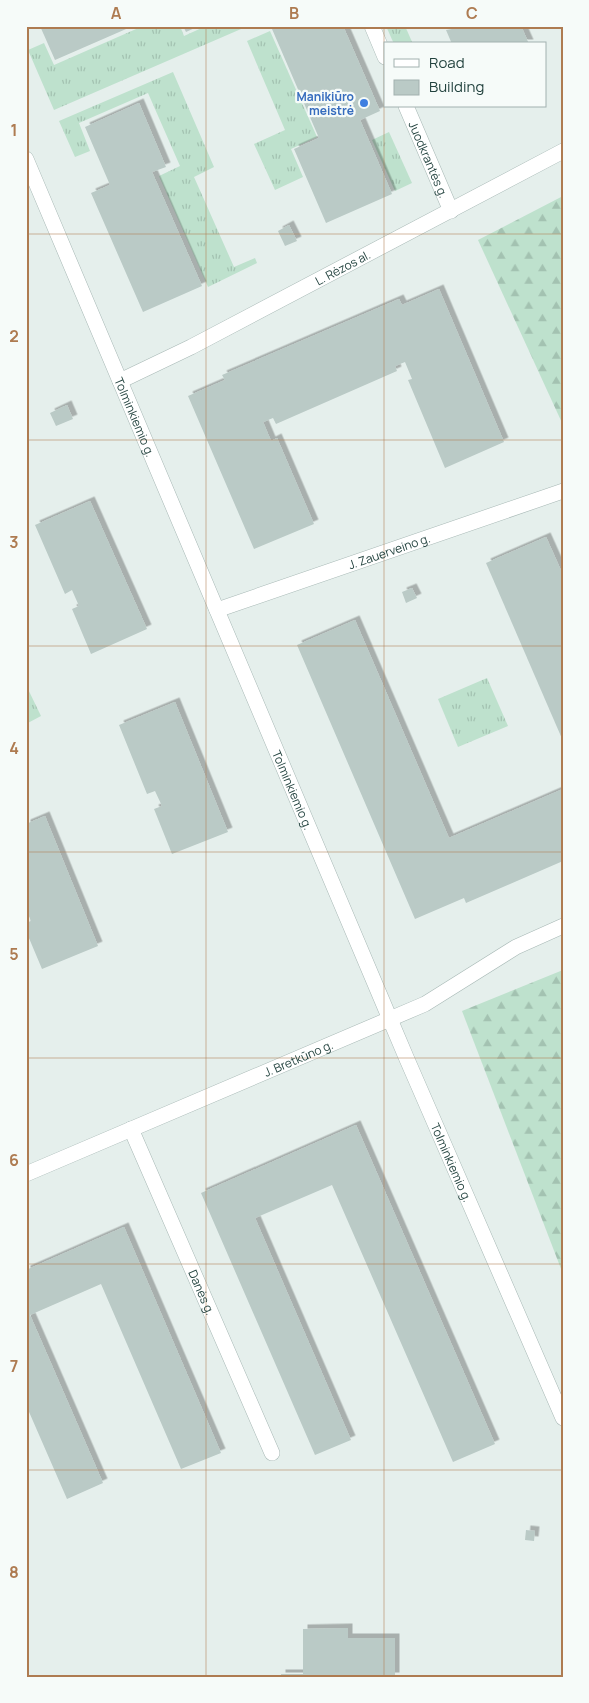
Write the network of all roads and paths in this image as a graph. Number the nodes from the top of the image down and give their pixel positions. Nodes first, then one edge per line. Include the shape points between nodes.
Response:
1 (372, 26) edge
2 (384, 55) edge
3 (407, 108) edge
4 (563, 151) edge
5 (26, 159) edge
6 (451, 211) junction
7 (120, 381) junction
8 (563, 491) edge
9 (217, 610) junction
10 (563, 926) edge
11 (390, 1019) junction
12 (131, 1130) junction
13 (26, 1174) edge
14 (563, 1418) edge
15 (272, 1453) dead end

1 - 2 street
3 - 6 street, Juodkrantės g.
4 - 6 street, L. Rėzos al.
5 - 7 street, Tolminkiemio g.
6 - 7 street, L. Rėzos al.
7 - 9 street, Tolminkiemio g.
8 - 9 street, J. Zauerveino g.
9 - 11 street, Tolminkiemio g.
10 - 11 street, J. Bretkūno g. via 516,948 425,1004
11 - 12 street, J. Bretkūno g.
11 - 14 street, Tolminkiemio g.
12 - 13 street, J. Bretkūno g.
12 - 15 street, Danės g.

